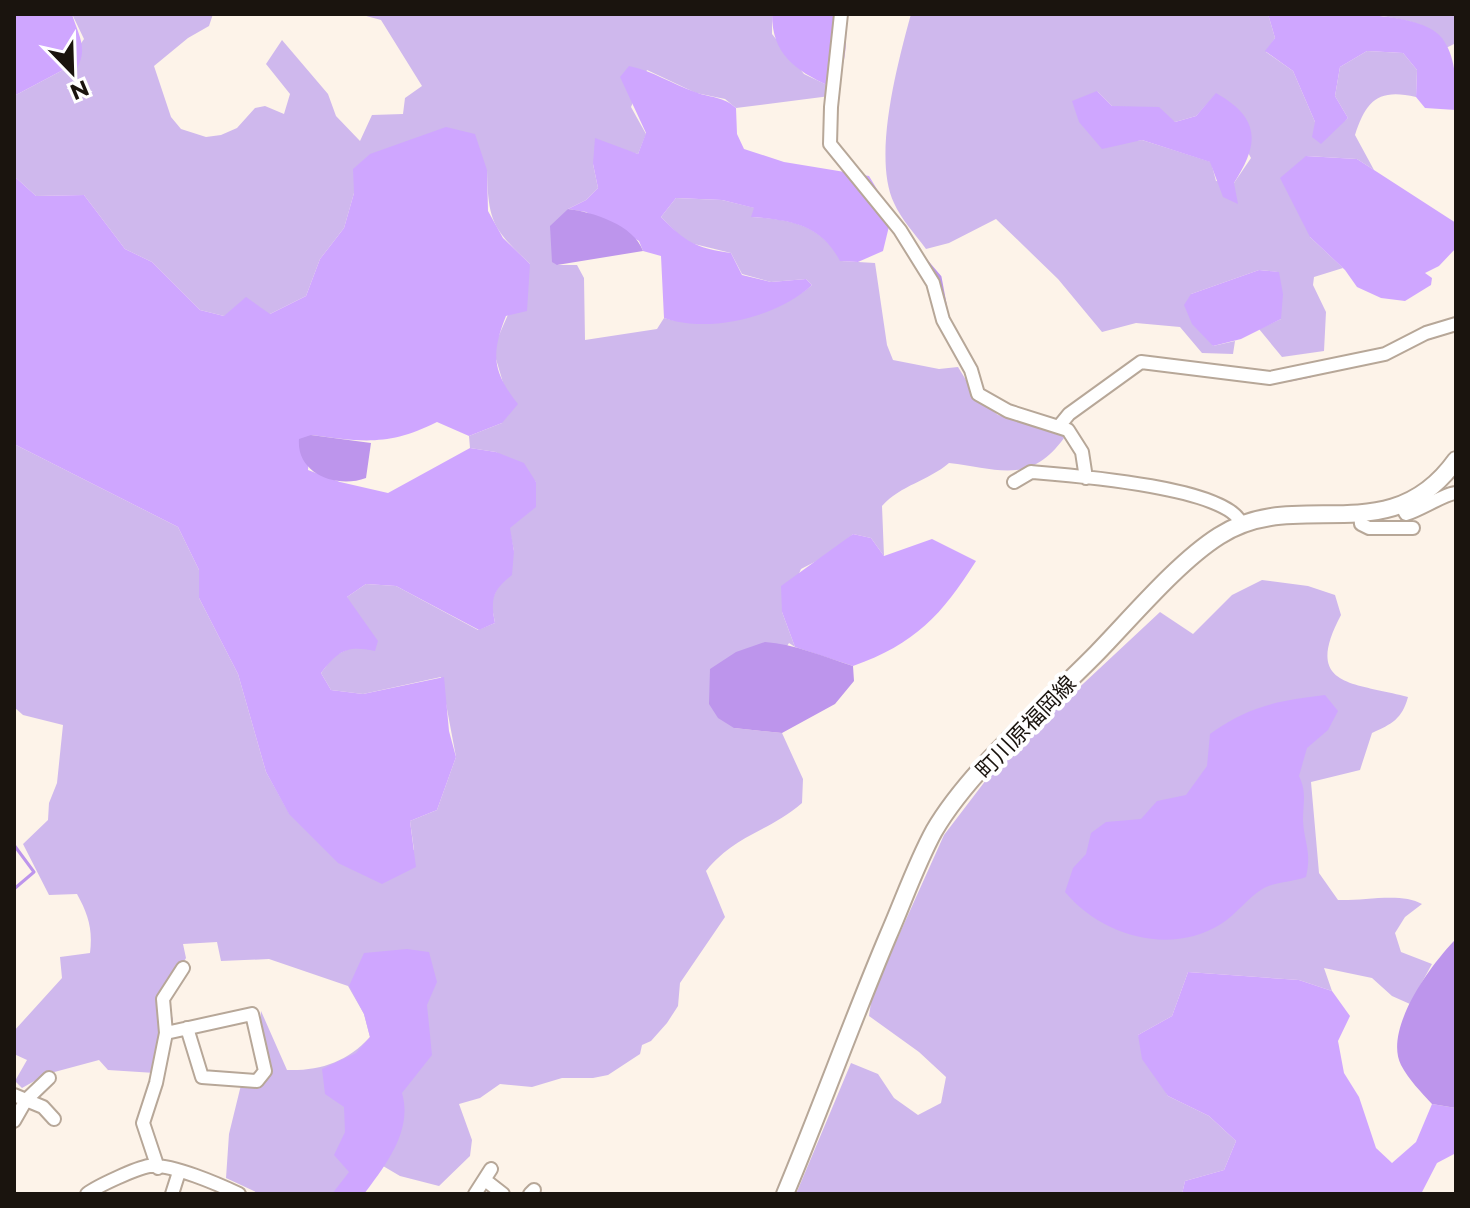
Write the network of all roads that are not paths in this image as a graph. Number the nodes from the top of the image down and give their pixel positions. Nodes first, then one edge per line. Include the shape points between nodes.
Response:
1 (841, 14) edge
2 (1456, 324) edge
3 (1060, 425) junction
4 (1456, 460) edge
5 (1442, 477) junction
6 (1086, 478) junction
7 (1014, 482) dead end
8 (1454, 493) edge
9 (1404, 510) junction
10 (1360, 513) junction
11 (1241, 524) junction
12 (1393, 528) junction
13 (1413, 528) dead end
14 (183, 968) dead end
15 (187, 1028) junction
16 (166, 1033) junction
17 (49, 1078) dead end
18 (20, 1097) edge
19 (54, 1119) dead end
20 (14, 1121) edge
21 (158, 1168) junction
22 (179, 1172) junction
23 (110, 1181) junction
24 (87, 1194) edge
25 (117, 1194) edge
26 (172, 1194) edge
27 (239, 1194) edge
28 (475, 1194) edge
29 (503, 1194) edge
30 (785, 1194) edge

1 - 3 street via 830,144 900,230 933,283 943,320 978,394 1037,422
2 - 3 street via 1385,354 1270,378 1141,362
3 - 6 street via 1079,445
4 - 5 main road, 町川原福岡線
5 - 8 street
5 - 9 main road, 町川原福岡線
6 - 7 street via 1031,472
6 - 11 street via 1162,487 1229,509
8 - 9 street via 1432,506
9 - 10 main road, 町川原福岡線
9 - 12 street
10 - 11 main road, 町川原福岡線
10 - 12 street via 1361,524 1369,528
11 - 30 main road, 町川原福岡線 via 1204,547 1133,616 964,790 935,831
12 - 13 street
14 - 16 street via 163,999
15 - 15 street via 252,1014 264,1077 202,1077
15 - 16 street
16 - 21 street via 143,1123
17 - 18 street
18 - 19 street via 43,1107
18 - 20 street
21 - 22 street
21 - 23 street via 150,1166
22 - 26 street
22 - 27 street
23 - 24 street
23 - 25 street
28 - 29 street via 488,1174

